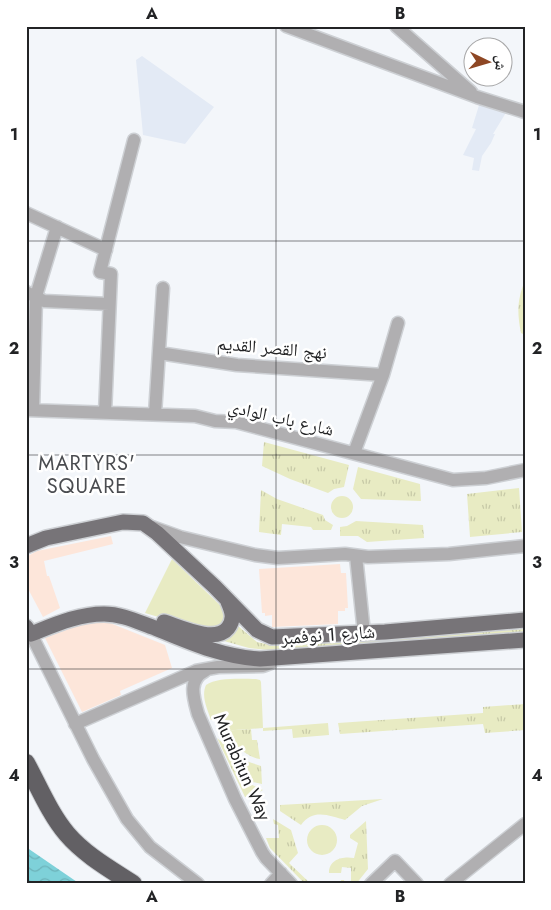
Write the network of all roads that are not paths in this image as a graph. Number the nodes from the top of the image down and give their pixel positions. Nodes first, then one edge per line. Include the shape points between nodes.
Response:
1 (286, 26) edge
2 (396, 26) edge
3 (477, 97) junction
4 (525, 112) edge
5 (134, 140) dead end
6 (26, 214) edge
7 (57, 227) junction
8 (106, 250) junction
9 (163, 288) dead end
10 (31, 294) edge
11 (109, 304) junction
12 (398, 323) dead end
13 (159, 353) junction
14 (383, 375) junction
15 (30, 410) edge
16 (105, 413) junction
17 (155, 414) junction
18 (354, 453) junction
19 (525, 470) edge
20 (147, 525) junction
21 (26, 544) edge
22 (525, 546) edge
23 (356, 556) junction
24 (227, 599) junction
25 (84, 616) junction
26 (525, 620) edge
27 (28, 630) edge
28 (364, 633) junction
29 (525, 640) edge
30 (332, 653) junction
31 (218, 667) junction
32 (75, 724) junction
33 (26, 763) edge
34 (26, 784) edge
35 (525, 824) edge
36 (281, 873) junction
37 (116, 884) edge
38 (133, 884) edge
39 (198, 884) edge
40 (271, 884) edge
41 (291, 884) edge
42 (371, 884) edge
43 (417, 884) edge
44 (450, 884) edge

1 - 3 street
2 - 3 street
3 - 4 street
5 - 8 street
6 - 7 street
7 - 8 street
7 - 10 street
8 - 11 street via 100,272 111,274
9 - 13 street
10 - 11 street via 44,301
10 - 15 street
11 - 16 street
12 - 14 street
13 - 14 street, نهج القصر القديم via 237,364
13 - 17 street
14 - 18 street
15 - 16 street, شارع باب الوادي
16 - 17 street, شارع باب الوادي
17 - 18 street, شارع باب الوادي via 236,422
18 - 19 street, شارع باب الوادي via 453,480 486,478
20 - 21 main road via 129,521
20 - 23 street via 180,537 258,556
20 - 24 main road
22 - 23 street via 449,554
23 - 28 street
24 - 25 main road via 233,614 228,629 212,635 113,611
24 - 28 main road via 257,630 270,637
25 - 27 main road
25 - 30 main road, شارع 1 نوفمبر via 115,615 238,657
26 - 28 main road
27 - 32 street
29 - 30 main road, شارع 1 نوفمبر
30 - 31 street via 263,666
31 - 32 street via 201,669
31 - 36 street, Murabitun Way via 197,675 193,684 198,714 262,852
32 - 39 street via 127,819 150,847
33 - 38 highway via 67,834 89,854
34 - 37 highway via 60,839
35 - 44 street
36 - 40 street
36 - 41 street, Murabitun Way
42 - 43 street via 395,861

